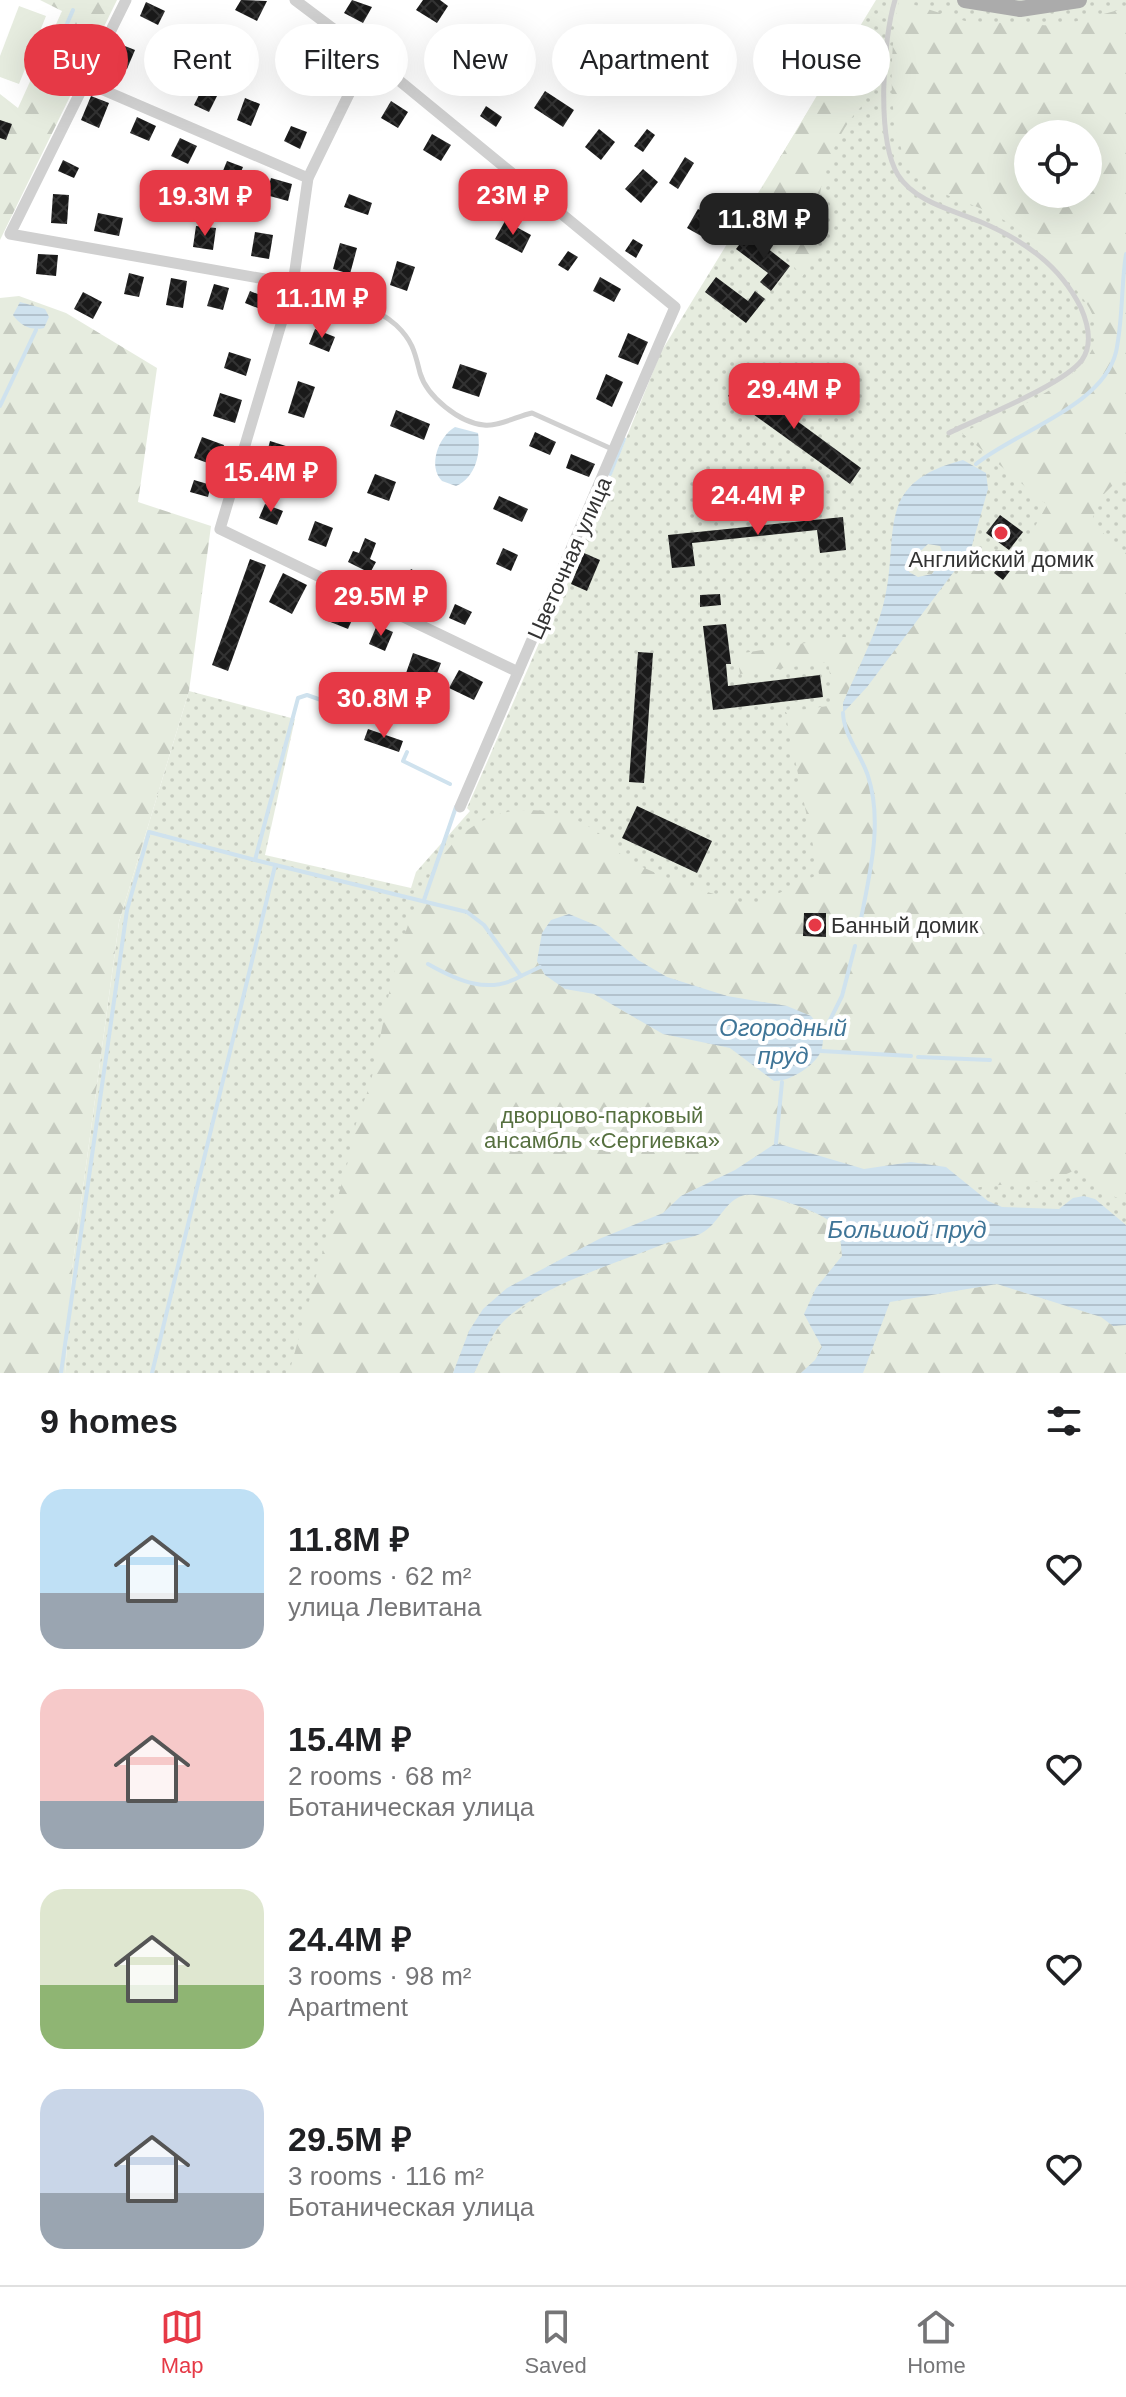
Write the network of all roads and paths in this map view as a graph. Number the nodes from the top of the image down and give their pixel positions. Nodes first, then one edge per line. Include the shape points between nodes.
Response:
1 (126, 0) edge
2 (295, 0) edge
3 (895, 0) edge
4 (965, 0) edge
5 (1079, 0) edge
6 (115, 24) edge
7 (327, 24) edge
8 (408, 88) edge
9 (80, 96) edge
10 (117, 96) edge
11 (348, 96) edge
12 (308, 178) junction
13 (293, 284) junction
14 (949, 433) dead end
15 (616, 450) junction
16 (518, 672) junction
17 (460, 807) dead end

1 - 6 street
2 - 7 street
3 - 14 lane via 886,124 898,174 916,194 1039,254 1079,304 1089,335 1083,359 1067,375
4 - 5 main road via 1020,9
8 - 15 street, Цветочная улица via 675,307
9 - 13 street via 10,234
10 - 12 street
11 - 12 street
12 - 13 street
13 - 15 lane via 394,322 411,341 420,375 453,414 485,426 532,413
13 - 16 street via 220,529
15 - 16 street, Цветочная улица
16 - 17 street, Цветочная улица

